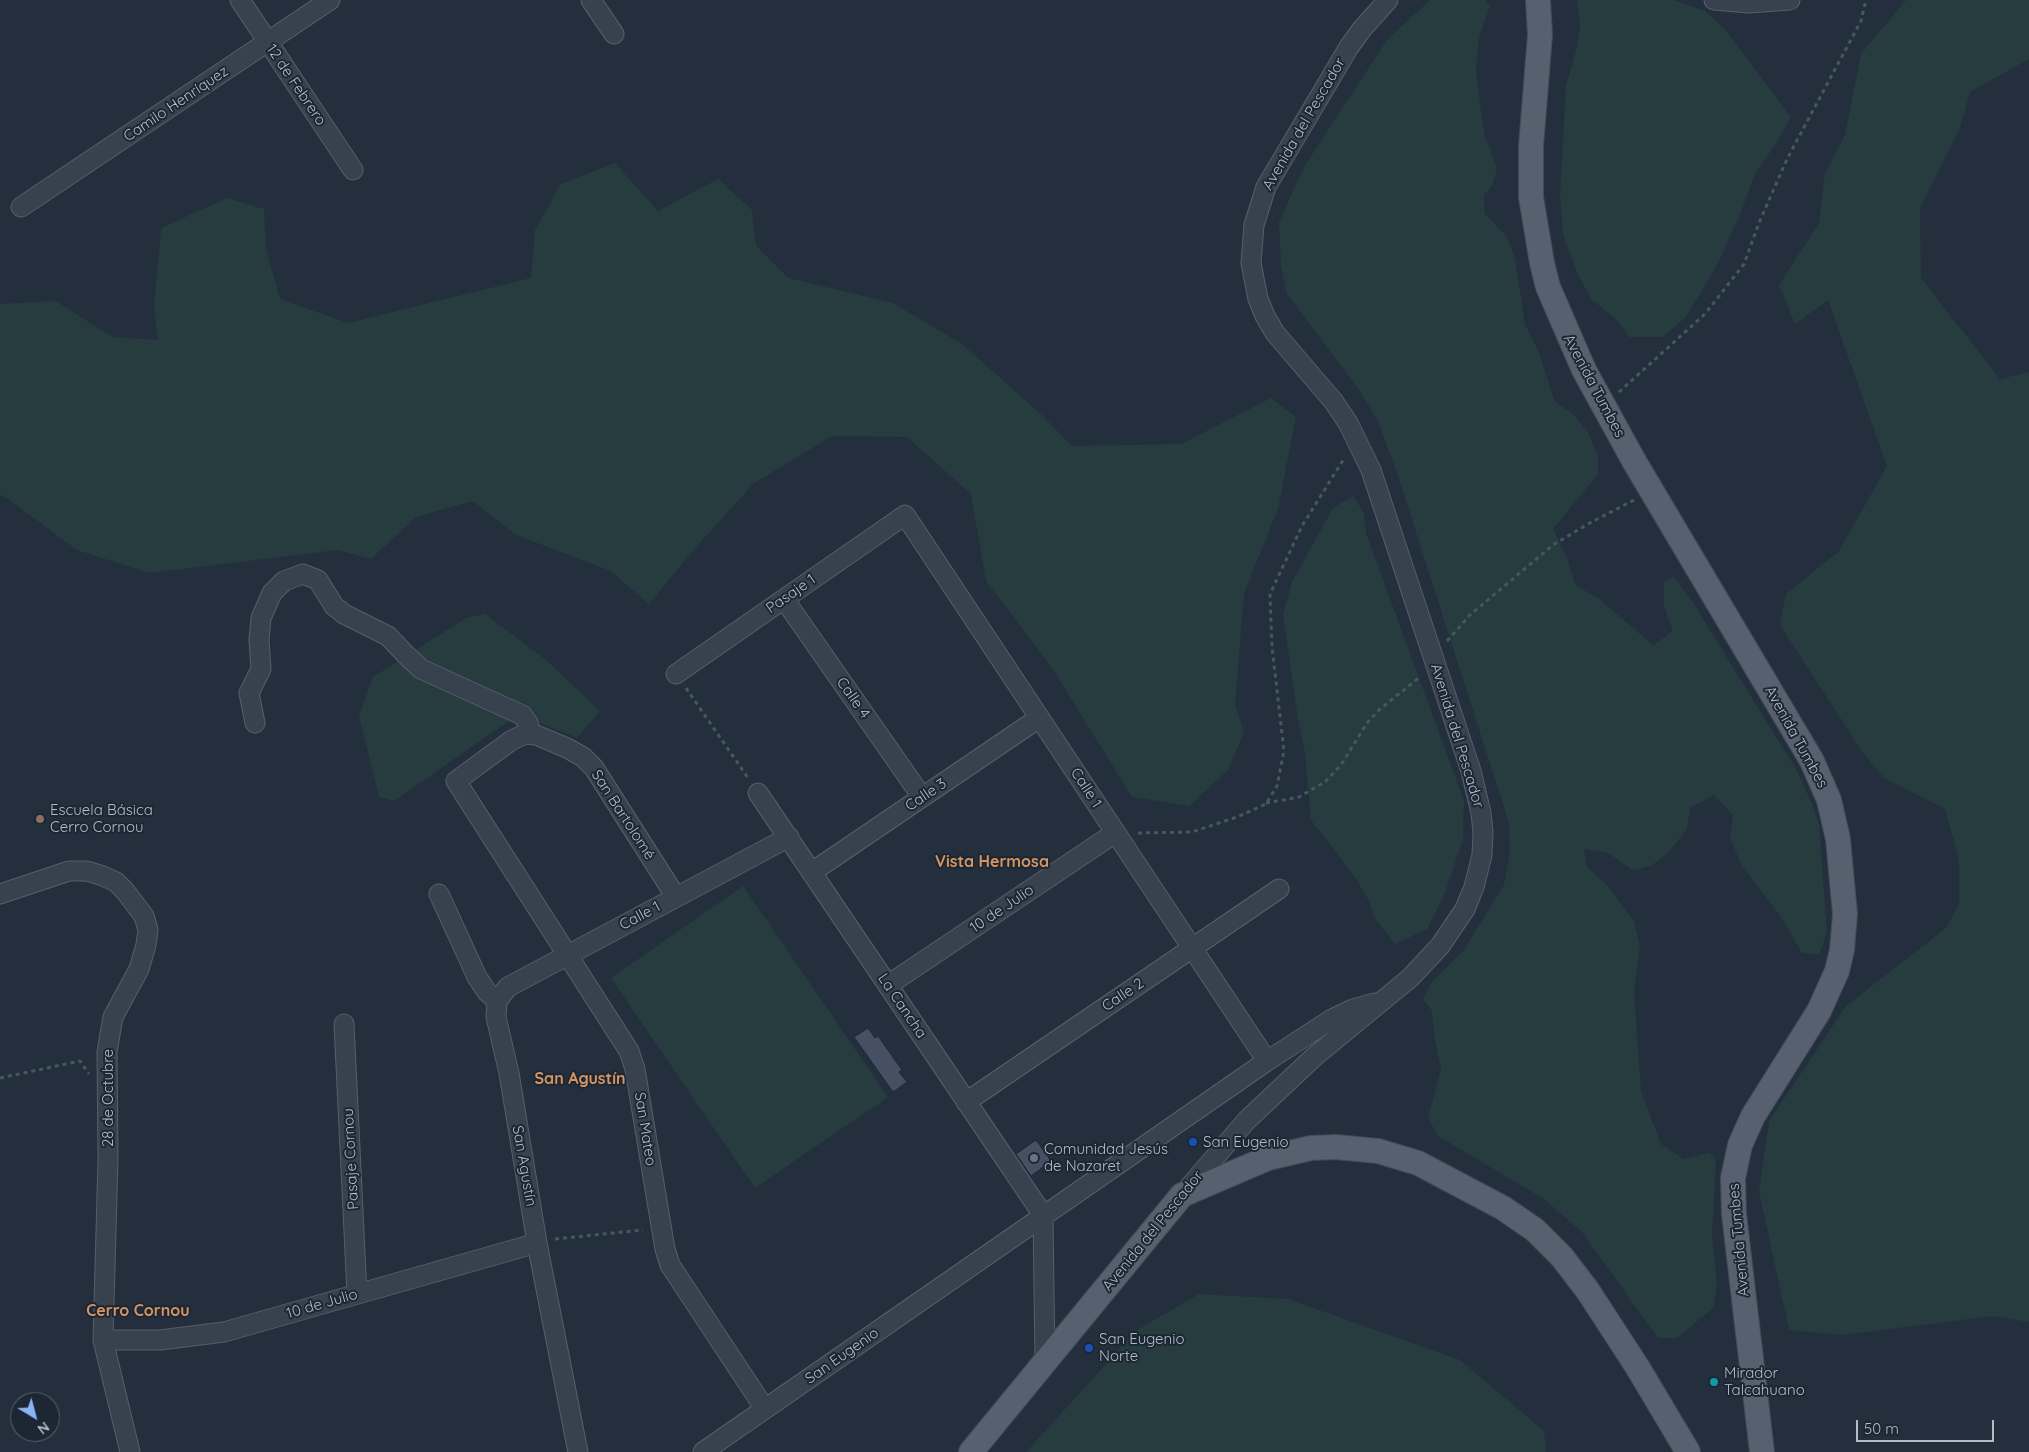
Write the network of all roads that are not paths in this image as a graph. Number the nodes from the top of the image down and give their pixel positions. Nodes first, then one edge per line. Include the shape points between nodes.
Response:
1 (240, 0) edge
2 (330, 0) edge
3 (591, 0) edge
4 (1388, 0) edge
5 (1714, 0) edge
6 (1790, 0) edge
7 (1540, 3) edge
8 (614, 34) dead end
9 (268, 42) junction
10 (353, 170) dead end
11 (21, 208) dead end
12 (906, 515) joint
13 (784, 599) junction
14 (676, 674) road end
15 (1039, 718) junction
16 (255, 724) dead end
17 (530, 734) junction
18 (758, 793) road end
19 (922, 797) junction
20 (1115, 833) junction
21 (789, 838) junction
22 (812, 872) junction
23 (1279, 889) dead end
24 (0, 894) edge
25 (439, 894) dead end
26 (676, 897) junction
27 (1191, 949) junction
28 (568, 954) junction
29 (888, 985) junction
30 (497, 1001) junction
31 (1382, 1001) junction
32 (344, 1024) dead end
33 (1267, 1061) junction
34 (966, 1102) junction
35 (1182, 1195) junction
36 (1043, 1216) junction
37 (537, 1243) junction
38 (357, 1294) junction
39 (103, 1340) junction
40 (1045, 1364) junction
41 (765, 1409) junction
42 (1764, 1448) edge
43 (130, 1452) edge
44 (578, 1452) edge
45 (704, 1452) edge
46 (971, 1452) edge
47 (1688, 1452) edge

1 - 9 street, 12 de Febrero
2 - 9 street, Camilo Henríquez
3 - 8 street
4 - 31 street, Avenida del Pescador via 1349,47 1276,169 1259,206 1252,245 1253,281 1265,316 1275,333 1334,402 1357,438 1371,470 1477,793 1483,832 1482,855 1465,909 1452,931 1426,962
5 - 6 street via 1749,3
7 - 42 main road, Avenida Tumbes via 1555,29 1554,69 1540,188 1539,242 1557,310 1584,370 1650,489 1812,761 1834,820 1841,858 1845,914 1837,971 1819,1011 1753,1116 1740,1145 1733,1178 1738,1251
9 - 10 street, 12 de Febrero
9 - 11 street, Camilo Henríquez
12 - 13 street, Pasaje 1
12 - 15 street, Calle 1
13 - 14 street, Pasaje 1
13 - 19 street, Calle 4
15 - 19 street, Calle 3
15 - 20 street, Calle 1
16 - 17 street via 249,693 261,669 261,618 272,593 284,581 303,574 318,580 334,606 344,614 388,636 422,669 522,715
17 - 26 street, San Bartolomé via 567,748 594,768
17 - 28 street, San Mateo via 518,736 456,781
18 - 21 street, La Cancha
19 - 22 street, Calle 3
20 - 27 street, Calle 1
20 - 29 street, 10 de Julio
21 - 22 street, La Cancha
21 - 26 street, Calle 1
22 - 29 street, La Cancha
23 - 27 street, Calle 2
24 - 39 street, 28 de Octubre via 69,871 87,872 116,882 133,899 148,930 139,969 113,1017 107,1052
25 - 30 street via 477,977
26 - 28 street, Calle 1
27 - 33 street, Calle 1
27 - 34 street, Calle 2
28 - 30 street, Calle 1 via 508,987
28 - 41 street, San Mateo via 633,1060 661,1228 674,1274
29 - 34 street, La Cancha
30 - 37 street, San Agustín via 496,1017 509,1073
31 - 33 street, San Eugenio via 1332,1019
31 - 35 street, Avenida del Pescador via 1314,1057 1247,1120
32 - 38 street, Pasaje Cornou
33 - 36 street, San Eugenio
34 - 36 street, La Cancha
35 - 40 main road, Avenida del Pescador
35 - 47 main road via 1268,1158 1311,1148 1378,1151 1436,1171 1519,1219 1562,1257 1603,1313
36 - 40 street
36 - 41 street, San Eugenio
37 - 38 street, 10 de Julio
37 - 44 street, San Agustín
38 - 39 street, 10 de Julio via 207,1336
39 - 43 street, 28 de Octubre
40 - 46 main road, Avenida del Pescador
41 - 45 street, San Eugenio

